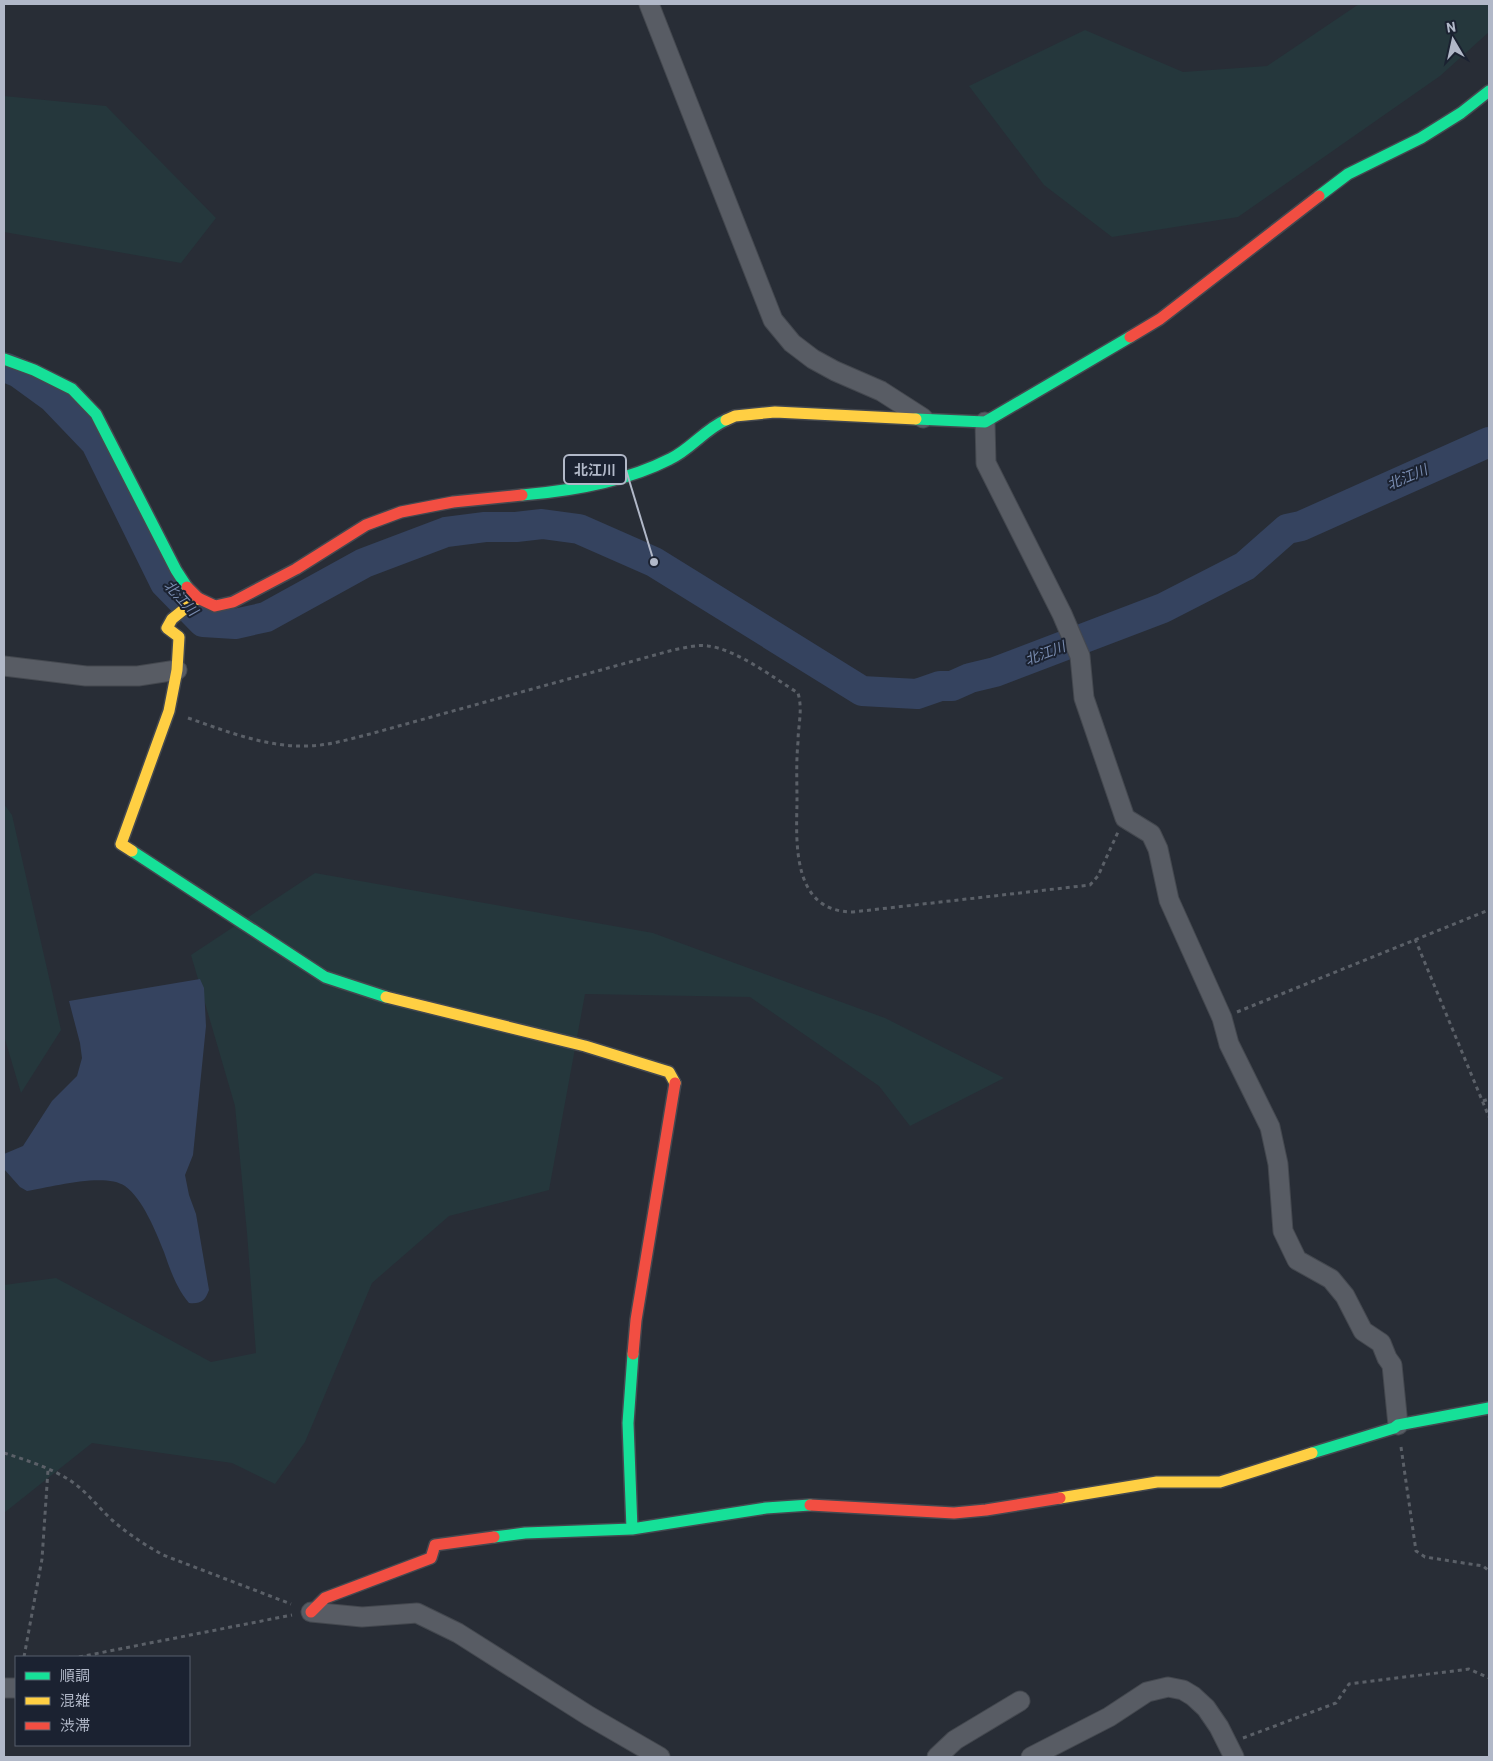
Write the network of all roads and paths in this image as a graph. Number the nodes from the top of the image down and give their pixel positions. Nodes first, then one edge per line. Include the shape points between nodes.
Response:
1 (649, 4) edge
2 (1489, 91) edge
3 (4, 359) edge
4 (924, 418) junction
5 (985, 422) junction
6 (198, 598) junction
7 (4, 666) edge
8 (177, 670) junction
9 (168, 710) junction
10 (1125, 818) junction
11 (1489, 910) edge
12 (1415, 939) junction
13 (1222, 1018) junction
14 (1489, 1098) edge
15 (1483, 1101) junction
16 (1489, 1117) edge
17 (1489, 1408) edge
18 (1398, 1425) junction
19 (4, 1453) edge
20 (48, 1469) junction
21 (632, 1529) junction
22 (1489, 1571) edge
23 (311, 1612) junction
24 (24, 1656) edge
25 (84, 1656) edge
26 (1489, 1678) edge
27 (1020, 1701) dead end
28 (1231, 1750) edge
29 (660, 1757) edge
30 (937, 1757) edge
31 (1031, 1757) edge

1 - 4 street via 773,320 792,343 813,359 881,391
2 - 5 street via 1421,138 1348,174 1160,319
3 - 6 street via 72,390 96,414 176,570 189,591
4 - 5 street
4 - 6 street via 775,412 735,416 717,424 671,459 621,478 547,493 454,502 401,512 366,525 296,569 233,602 216,606
5 - 10 street via 986,463 1080,656 1084,698
6 - 8 street via 172,619 167,628 179,637
7 - 8 street via 86,676 138,676
8 - 9 street
9 - 10 path via 258,740 282,745 327,744 673,650 706,645 720,648 798,693 802,706 796,831 799,866 814,897 822,905 841,912 1090,885 1098,876
9 - 21 street via 121,844 325,977 371,993 585,1046 669,1072 675,1082 636,1320 630,1380 628,1423
10 - 13 street via 1151,834 1158,850 1168,900
11 - 12 path
12 - 13 path
12 - 15 path
13 - 18 street via 1229,1044 1270,1127 1278,1164 1283,1231 1298,1260 1330,1279 1345,1296 1363,1331 1381,1343 1392,1366
14 - 15 path
15 - 16 path
17 - 18 street
18 - 21 street via 1220,1482 1157,1482 954,1513 801,1504
18 - 22 path via 1416,1551 1425,1558 1483,1566
19 - 20 path
20 - 23 path via 84,1491 112,1520 163,1555
20 - 24 path via 42,1559
21 - 23 street via 525,1533 435,1545 431,1558 325,1598
23 - 25 path
23 - 29 street via 362,1617 418,1613 458,1633
26 - 28 path via 1469,1669 1349,1684 1336,1702
27 - 30 street via 955,1740
28 - 31 street via 1206,1708 1184,1690 1168,1687 1147,1692 1109,1717

